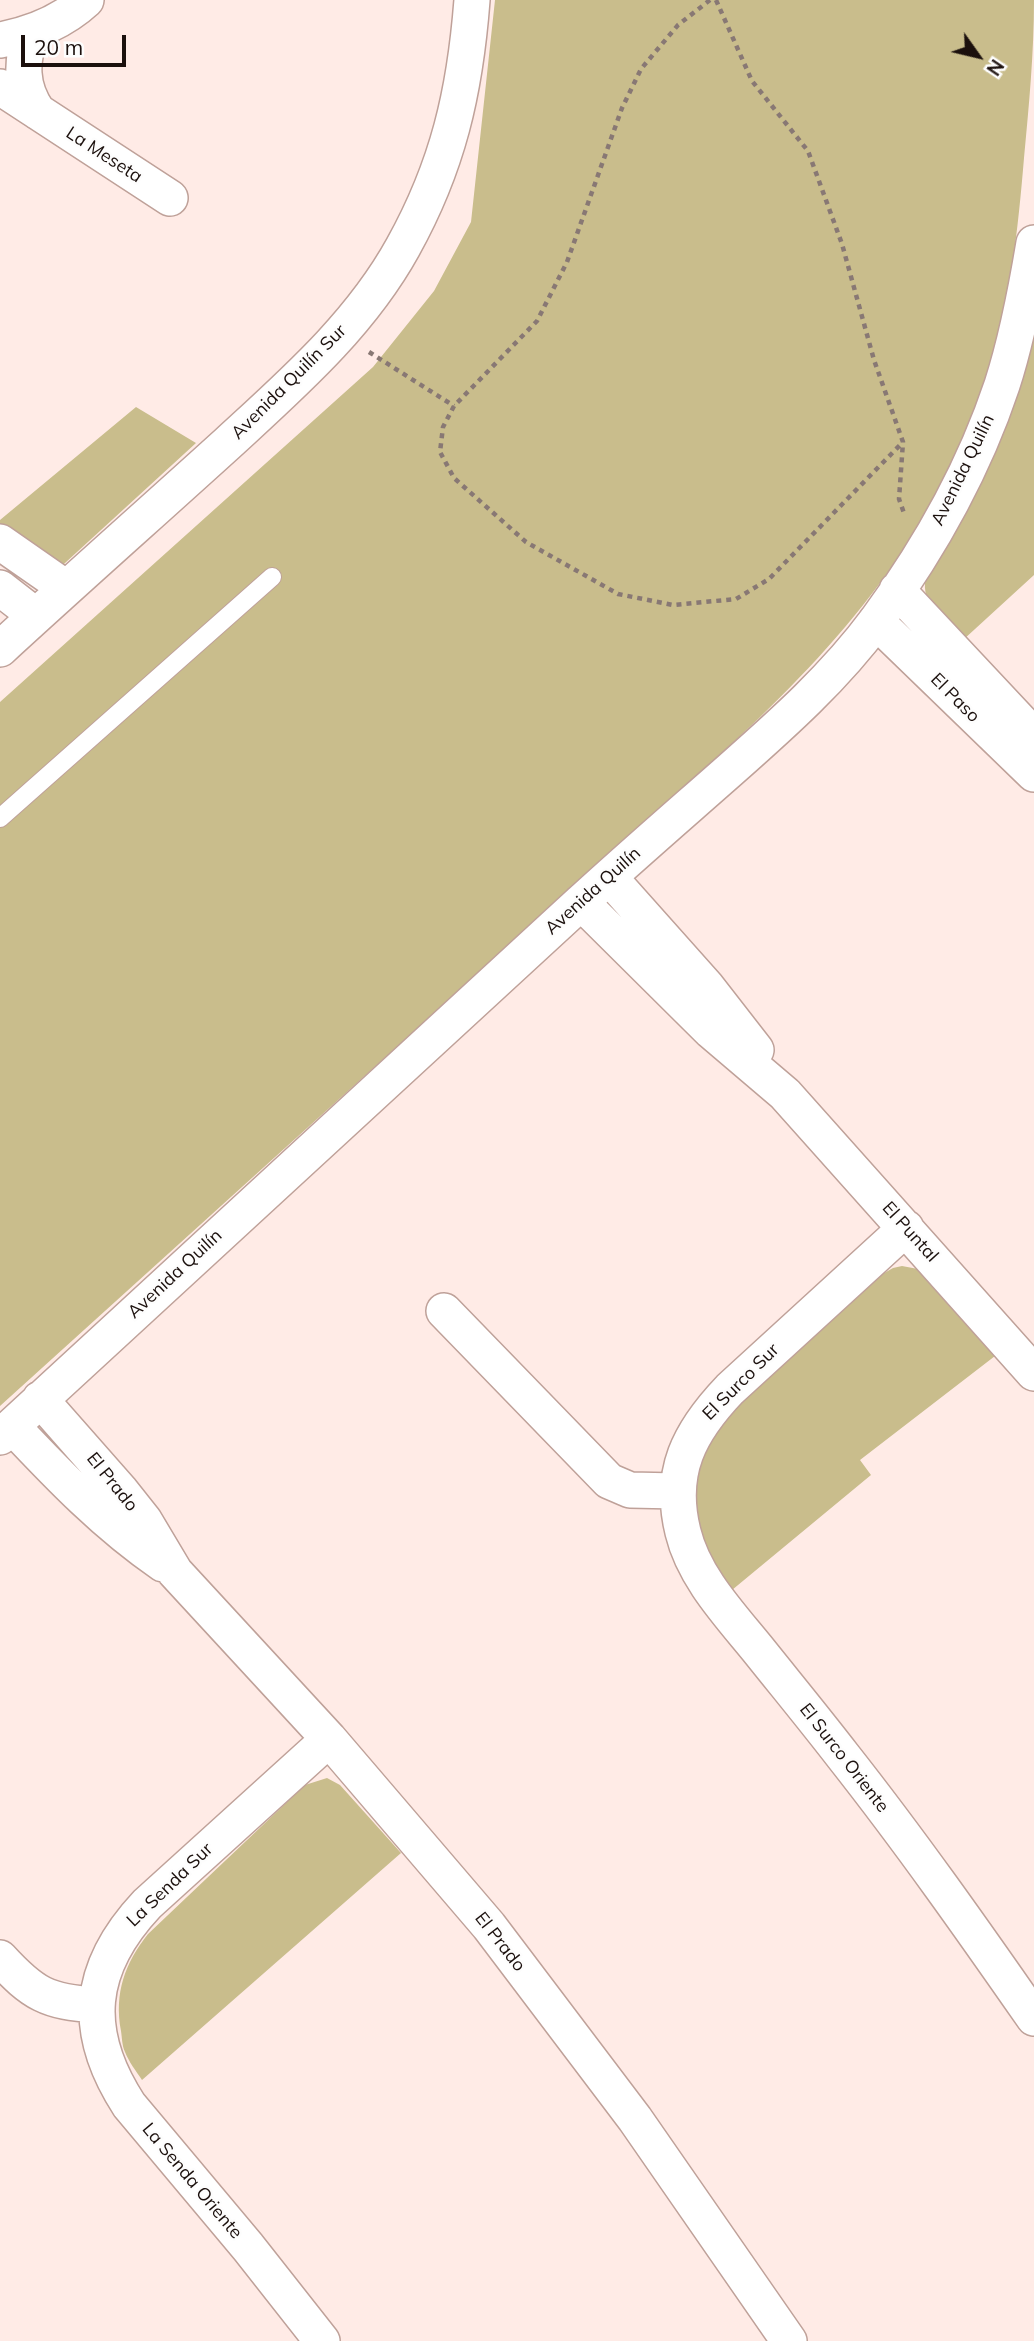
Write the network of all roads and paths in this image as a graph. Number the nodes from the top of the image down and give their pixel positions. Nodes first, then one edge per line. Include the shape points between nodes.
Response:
1 (86, 0) edge
2 (472, 0) edge
3 (710, 0) edge
4 (716, 0) edge
5 (16, 36) edge
6 (0, 87) edge
7 (38, 112) junction
8 (170, 198) dead end
9 (1034, 243) edge
10 (340, 334) junction
11 (454, 406) junction
12 (903, 442) junction
13 (0, 542) edge
14 (918, 558) junction
15 (272, 577) dead end
16 (0, 588) edge
17 (66, 588) junction
18 (897, 590) junction
19 (36, 616) junction
20 (876, 621) junction
21 (0, 649) edge
22 (1034, 736) edge
23 (1034, 774) edge
24 (0, 818) edge
25 (608, 877) junction
26 (581, 902) junction
27 (785, 1094) junction
28 (906, 1228) junction
29 (444, 1311) dead end
30 (1034, 1373) edge
31 (40, 1399) junction
32 (6, 1431) edge
33 (677, 1491) junction
34 (175, 1572) junction
35 (329, 1739) junction
36 (0, 1958) edge
37 (96, 2005) junction
38 (1034, 2018) edge
39 (322, 2341) edge
40 (789, 2341) edge

1 - 5 street via 59,20
2 - 10 street, Avenida Quilín Sur via 462,90 439,169 383,280
3 - 11 path via 678,25 641,69 622,107 567,262 537,321
4 - 12 path via 752,81 808,151
5 - 7 street via 25,49 23,76
6 - 7 street, La Meseta
7 - 8 street, La Meseta
9 - 14 street, Avenida Quilín via 1002,385 962,482
10 - 11 path
10 - 17 street, Avenida Quilín Sur via 276,401
11 - 12 path via 443,427 440,452 454,478 526,542 618,594 673,605 736,599 769,579
12 - 14 path via 899,499
13 - 17 street
14 - 18 street, Avenida Quilín
15 - 24 lane
16 - 19 street
17 - 19 street, Avenida Quilín Sur
18 - 20 street, Avenida Quilín
18 - 22 street, El Paso
19 - 21 street, Avenida Quilín Sur
20 - 23 street, El Paso
20 - 25 street, Avenida Quilín via 802,704
25 - 26 street, Avenida Quilín
25 - 27 street, El Puntal via 736,1022
26 - 27 street, El Puntal via 711,1031
26 - 31 street, Avenida Quilín
27 - 28 street, El Puntal
28 - 30 street, El Puntal
28 - 33 street, El Surco Sur via 710,1410 687,1450
29 - 33 street via 609,1480 630,1490
31 - 32 street, Avenida Quilín
31 - 34 street, El Prado via 144,1520
32 - 34 street, El Prado via 127,1538
33 - 38 street, El Surco Oriente via 689,1553 714,1594 889,1814
34 - 35 street, El Prado
35 - 37 street, La Senda Sur via 128,1924 105,1965
35 - 40 street, El Prado via 548,2002
36 - 37 street via 42,1995
37 - 39 street, La Senda Oriente via 103,2053 118,2089

